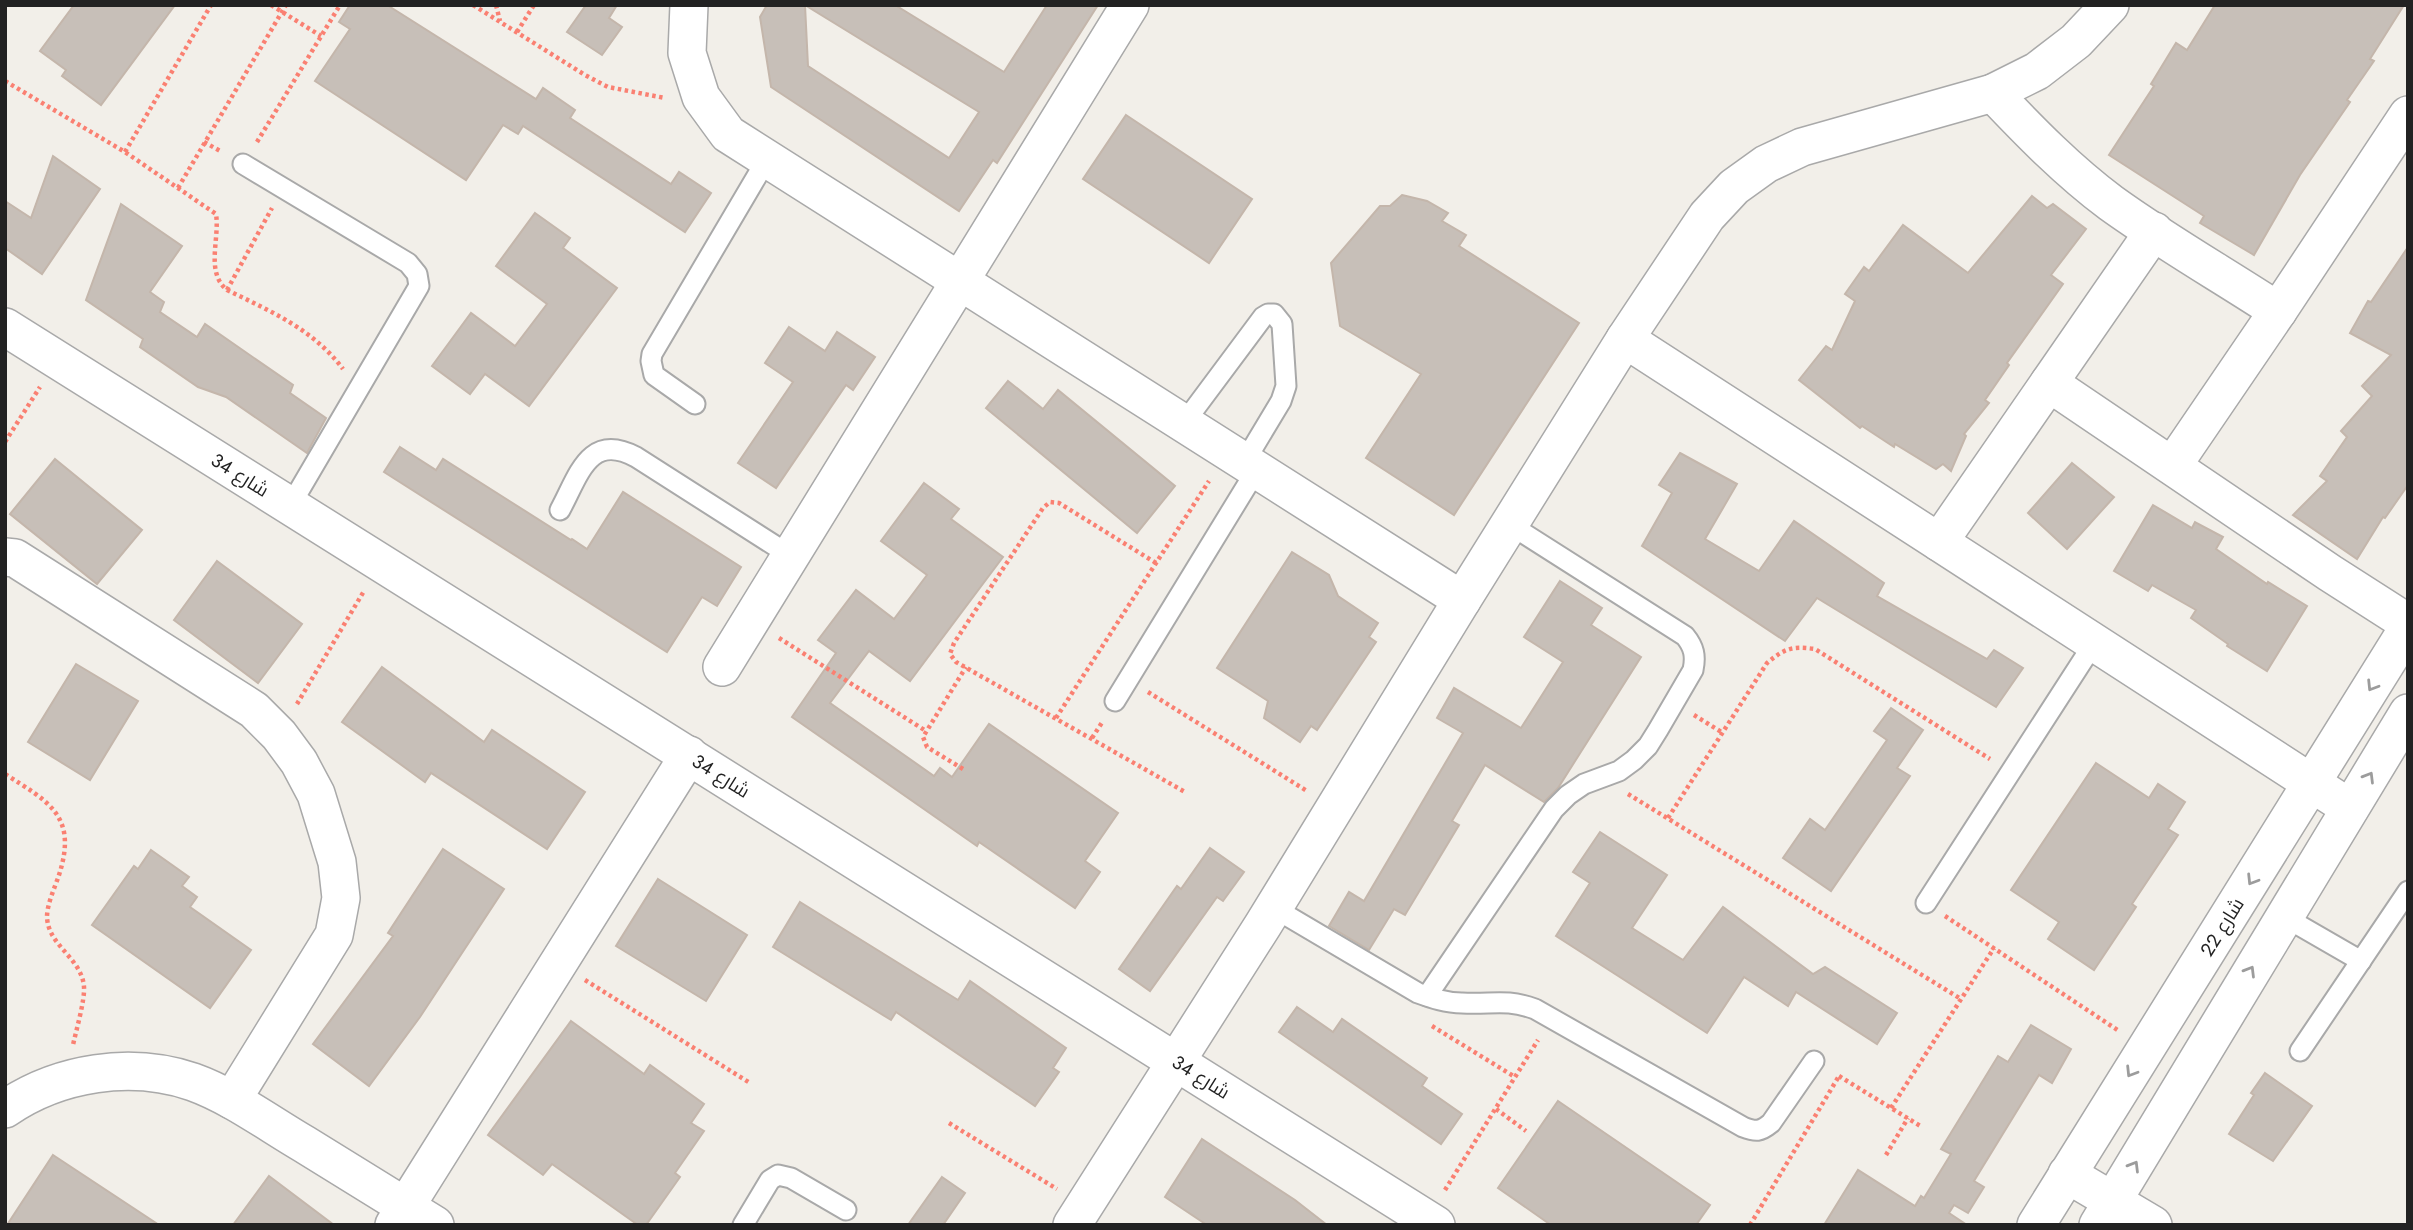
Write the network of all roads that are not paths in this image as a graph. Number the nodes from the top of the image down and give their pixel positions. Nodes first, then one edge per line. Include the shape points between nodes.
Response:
1 (689, 5) edge
2 (1130, 5) edge
3 (2110, 5) edge
4 (1993, 93) junction
5 (2408, 115) edge
6 (767, 159) junction
7 (243, 164) road end
8 (2154, 231) junction
9 (960, 282) junction
10 (2278, 311) junction
11 (5, 327) edge
12 (1625, 339) junction
13 (2049, 383) junction
14 (695, 404) dead end
15 (1184, 423) junction
16 (1243, 460) junction
17 (2173, 465) junction
18 (290, 506) junction
19 (560, 510) dead end
20 (1509, 524) junction
21 (1939, 542) junction
22 (791, 556) junction
23 (5, 557) edge
24 (1462, 600) junction
25 (2408, 623) edge
26 (2408, 628) edge
27 (2094, 643) junction
28 (722, 667) dead end
29 (1115, 701) dead end
30 (2408, 713) edge
31 (689, 755) junction
32 (2312, 784) junction
33 (2350, 808) junction
34 (2408, 891) edge
35 (1926, 903) road end
36 (1274, 908) junction
37 (2283, 916) junction
38 (2361, 961) junction
39 (1427, 996) junction
40 (2300, 1051) dead end
41 (1814, 1060) road end
42 (1176, 1062) junction
43 (232, 1100) junction
44 (5, 1109) edge
45 (2067, 1174) junction
46 (846, 1210) dead end
47 (2106, 1212) edge
48 (1078, 1215) edge
49 (411, 1219) edge
50 (1432, 1222) edge
51 (2043, 1222) edge
52 (743, 1225) edge
53 (2153, 1225) edge

1 - 6 street via 687,53 701,97 728,134
2 - 9 street
3 - 4 street via 2076,41 2037,71
4 - 8 street via 2069,169
4 - 12 street via 1802,147 1766,164 1734,187 1707,216
5 - 10 street
6 - 9 street
6 - 14 lane via 652,354 654,375
7 - 18 lane via 408,263 419,286
8 - 10 street
8 - 13 street
9 - 15 street
9 - 22 street
10 - 17 street
11 - 18 street, شارع 34
12 - 20 street
12 - 21 street
13 - 17 street
13 - 21 street
15 - 16 street
15 - 16 lane via 1264,317 1274,314 1282,324 1286,386
16 - 24 street
16 - 29 lane
17 - 25 street
18 - 31 street, شارع 34
19 - 22 lane via 588,460 604,449 615,448
20 - 24 street
20 - 39 lane via 1685,636 1695,661 1648,746 1619,771 1584,784 1555,809
21 - 27 street
22 - 28 street
23 - 43 street via 15,558 254,710 279,735 316,793 337,862 341,898 334,935
24 - 36 street
26 -> 32 street, شارع 22
27 - 32 street
27 - 35 lane
33 -> 30 street
31 - 42 street, شارع 34
31 - 49 street via 558,963
32 - 33 street
32 -> 45 street, شارع 22
33 - 37 street
34 - 38 lane
36 - 39 lane
36 - 42 street
37 - 38 lane
47 -> 37 street
38 - 40 lane
39 - 41 lane via 1460,1003 1518,1003 1755,1131 1771,1123
42 - 48 street
42 - 50 street, شارع 34
43 - 44 street via 192,1082 151,1073 108,1071 66,1079
43 - 49 street
45 - 47 street
45 - 51 street, شارع 22
46 - 52 lane via 778,1175 770,1180
47 - 53 street

